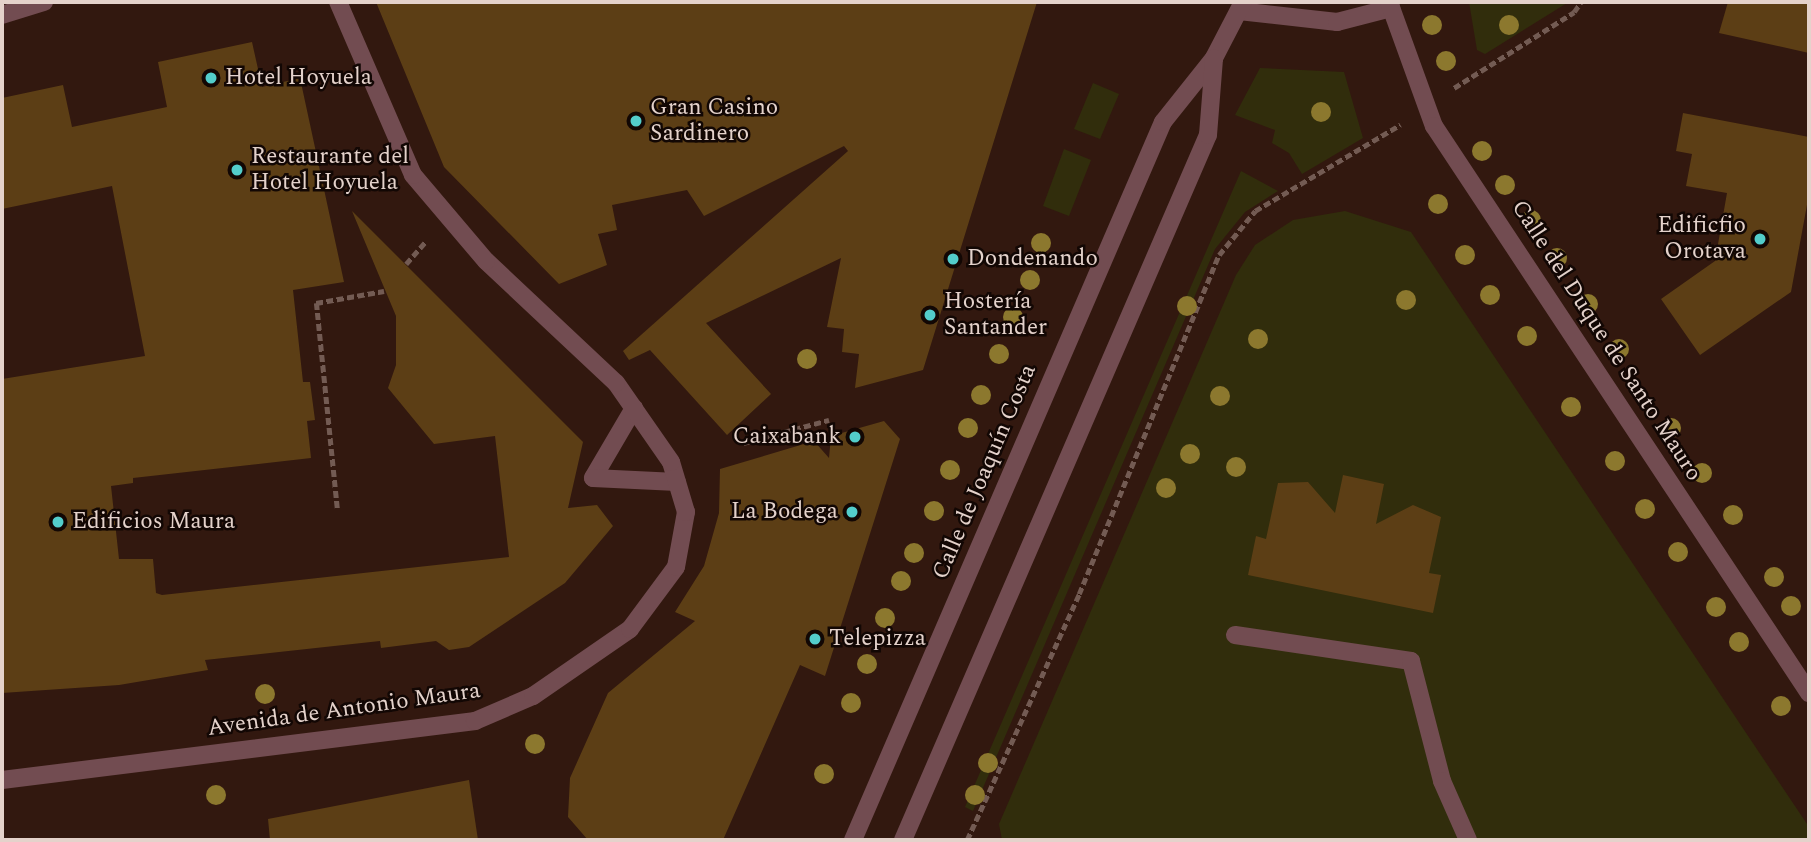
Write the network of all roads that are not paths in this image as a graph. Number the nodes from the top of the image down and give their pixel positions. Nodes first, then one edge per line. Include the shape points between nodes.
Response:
1 (44, 2) edge
2 (338, 2) edge
3 (1241, 6) edge
4 (1395, 9) edge
5 (2, 15) edge
6 (1214, 58) junction
7 (634, 408) junction
8 (677, 482) junction
9 (1235, 635) dead end
10 (1809, 693) edge
11 (2, 780) edge
12 (853, 840) edge
13 (903, 840) edge
14 (1468, 840) edge

1 - 5 street
2 - 7 street, Avenida de Antonio Maura via 413,175 486,261
3 - 4 street via 1337,22
3 - 6 street, Calle de Joaquín Costa
4 - 10 street, Calle del Duque de Santo Mauro via 1426,105
6 - 12 street, Calle de Joaquín Costa via 1163,122
6 - 13 street, Calle de Joaquín Costa via 1208,135
7 - 8 street, Avenida de Antonio Maura via 671,462
7 - 8 street via 593,478
8 - 11 street, Avenida de Antonio Maura via 686,512 676,567 630,629 499,713
9 - 14 street via 1411,661 1441,781

